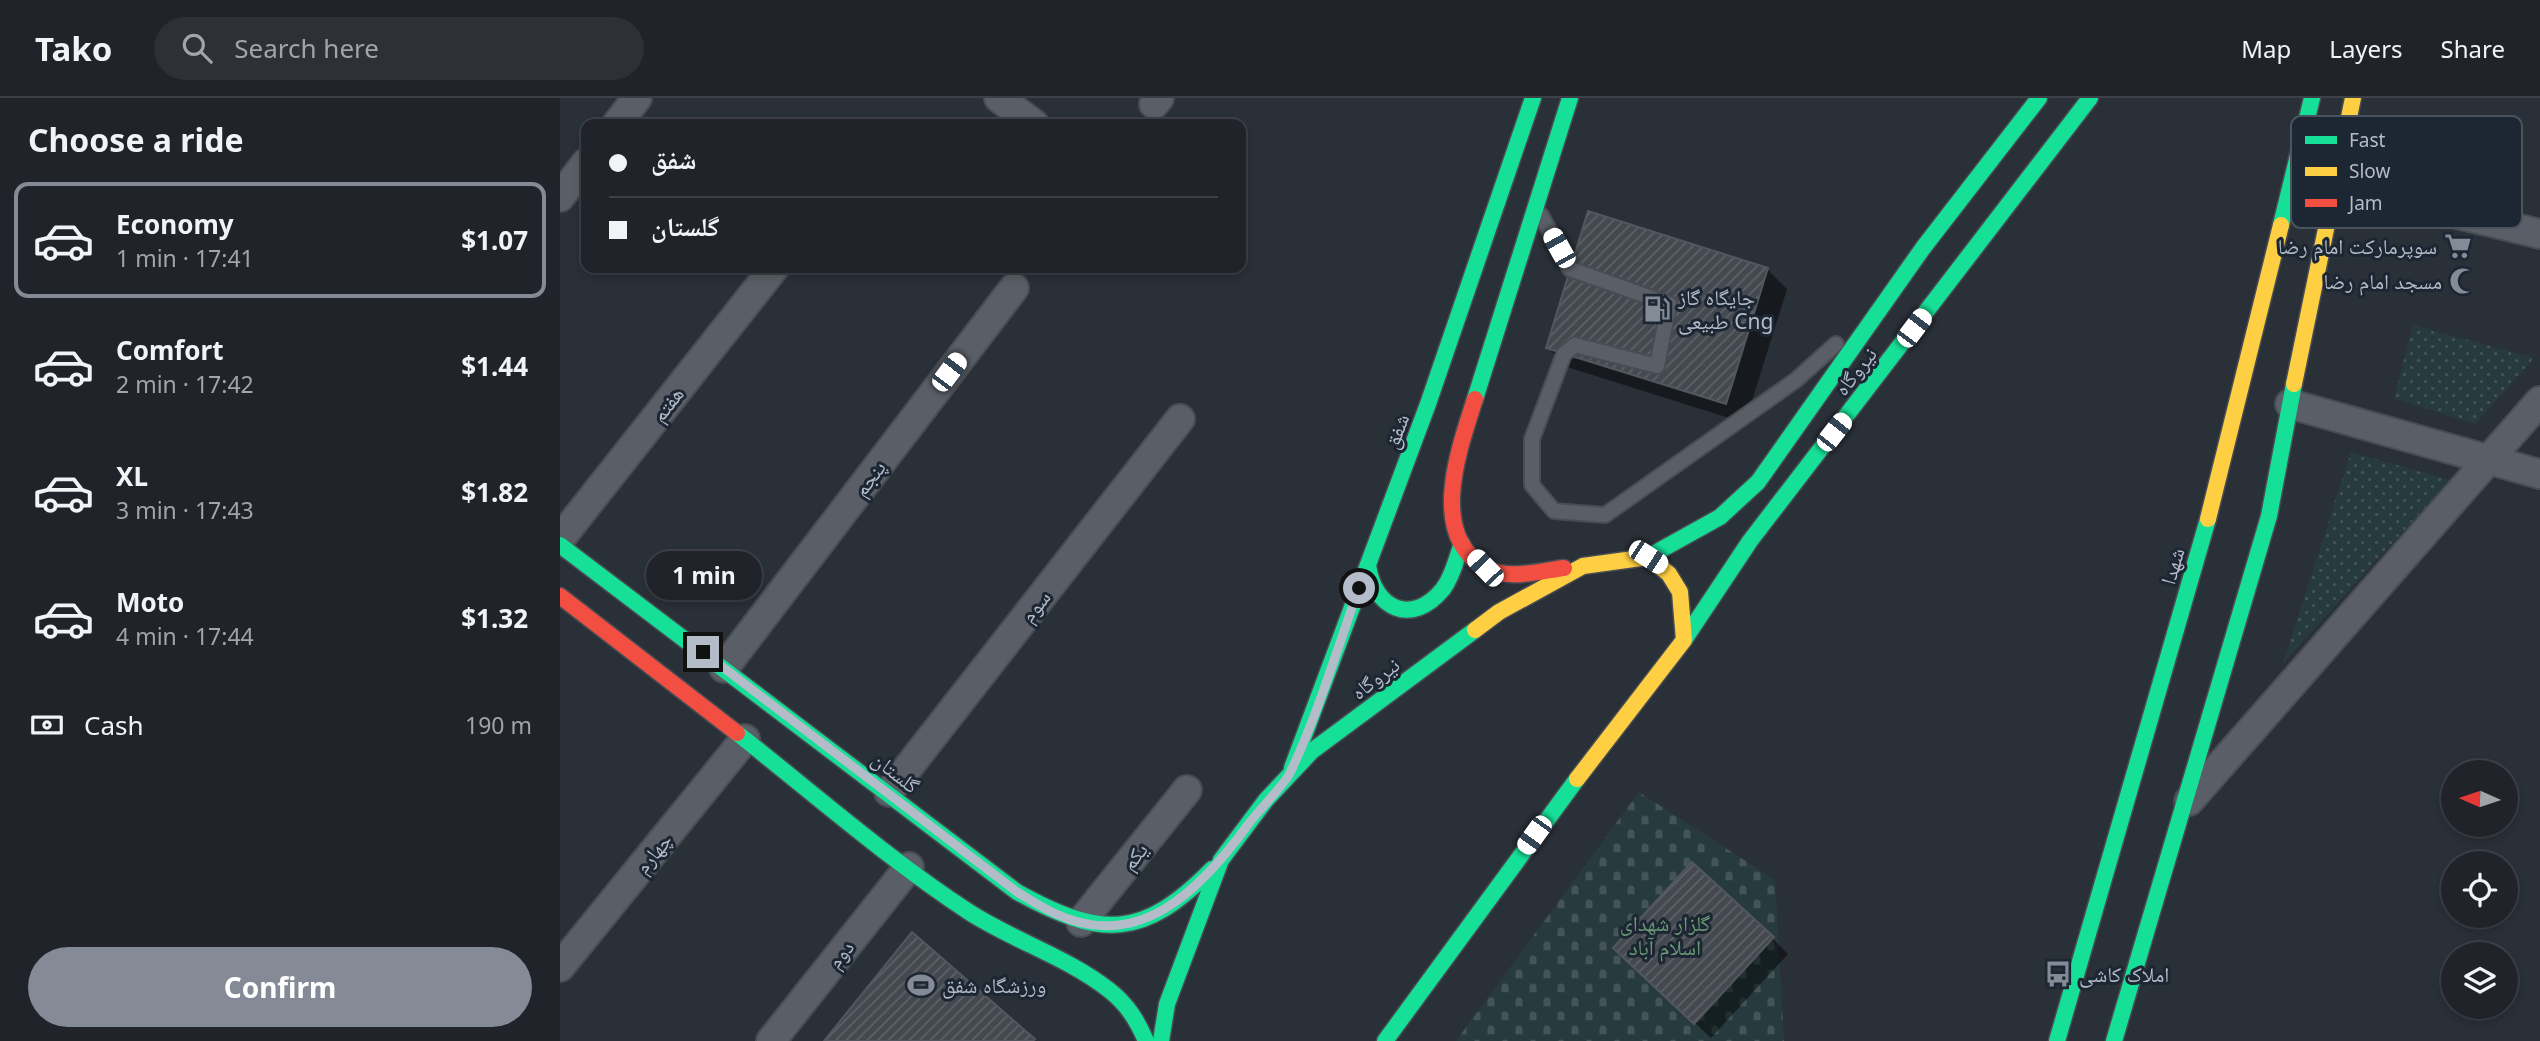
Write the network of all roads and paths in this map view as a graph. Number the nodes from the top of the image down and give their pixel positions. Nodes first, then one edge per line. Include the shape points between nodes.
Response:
1 (637, 98) edge
2 (999, 98) edge
3 (1533, 98) edge
4 (1570, 98) edge
5 (2039, 98) edge
6 (2090, 98) edge
7 (2312, 98) edge
8 (2353, 98) edge
9 (2294, 100) dead end
10 (2298, 116) edge
11 (2308, 116) edge
12 (2349, 116) edge
13 (621, 119) edge
14 (1027, 119) edge
15 (581, 170) edge
16 (2291, 188) edge
17 (560, 197) edge
18 (1536, 206) junction
19 (2324, 228) edge
20 (2515, 228) edge
21 (2540, 234) edge
22 (770, 273) edge
23 (1014, 288) dead end
24 (1887, 299) junction
25 (2540, 401) edge
26 (2290, 404) junction
27 (1180, 419) dead end
28 (2490, 462) junction
29 (2540, 474) edge
30 (1720, 517) junction
31 (560, 539) edge
32 (1750, 541) junction
33 (1462, 544) junction
34 (560, 545) edge
35 (1648, 557) junction
36 (1368, 565) junction
37 (1583, 566) junction
38 (565, 609) edge
39 (1685, 640) junction
40 (724, 667) junction
41 (745, 739) junction
42 (1289, 776) junction
43 (1187, 790) dead end
44 (889, 792) junction
45 (2183, 807) junction
46 (1222, 860) junction
47 (909, 867) junction
48 (1081, 922) junction
49 (560, 967) edge
50 (771, 1041) edge
51 (1146, 1041) edge
52 (1161, 1041) edge
53 (1385, 1041) edge
54 (2057, 1041) edge
55 (2114, 1041) edge

1 - 13 street
2 - 14 street
3 - 36 main road, شفق via 1429,404
4 - 18 main road
5 - 24 main road, نیروگاه
6 - 32 main road, نیروگاه
7 - 11 main road, شهدا
8 - 12 main road
9 - 10 main road
15 - 17 street
16 - 54 main road, شهدا via 2202,561
18 - 24 lane via 1570,269 1669,304 1657,366 1575,345 1564,354 1532,439 1532,485 1554,511 1605,515 1796,380
18 - 33 main road via 1453,482 1451,523
19 - 26 main road
20 - 21 street
22 - 31 street, هفتم
23 - 40 street, پنجم
24 - 30 main road, نیروگاه via 1758,482
25 - 28 street
26 - 28 street
26 - 45 main road via 2269,516 2247,573
27 - 44 street, سوم
28 - 29 street
28 - 45 street
30 - 32 main road via 1718,528 1726,541 1741,546
30 - 35 main road, نیروگاه
32 - 39 main road, نیروگاه
33 - 36 main road via 1443,589 1421,607 1399,610 1383,603 1372,586
33 - 37 main road via 1485,568 1515,574
34 - 40 main road, گلستان
35 - 37 main road, نیروگاه
35 - 39 main road via 1669,570 1680,589
36 - 42 main road, شفق
37 - 42 main road, نیروگاه via 1499,611 1312,751
38 - 41 main road
39 - 53 main road, نیروگاه via 1534,835
40 - 44 main road, گلستان
41 - 47 main road
41 - 49 street, چهارم
42 - 46 main road, نیروگاه
43 - 48 street, یکم
44 - 48 main road, گلستان via 1017,892 1055,914
45 - 55 main road
46 - 48 main road, گلستان via 1177,903 1150,918 1116,926
46 - 52 main road, نیروگاه via 1167,1004
47 - 50 street, دوم
47 - 51 main road via 1011,937 1106,988 1130,1010

